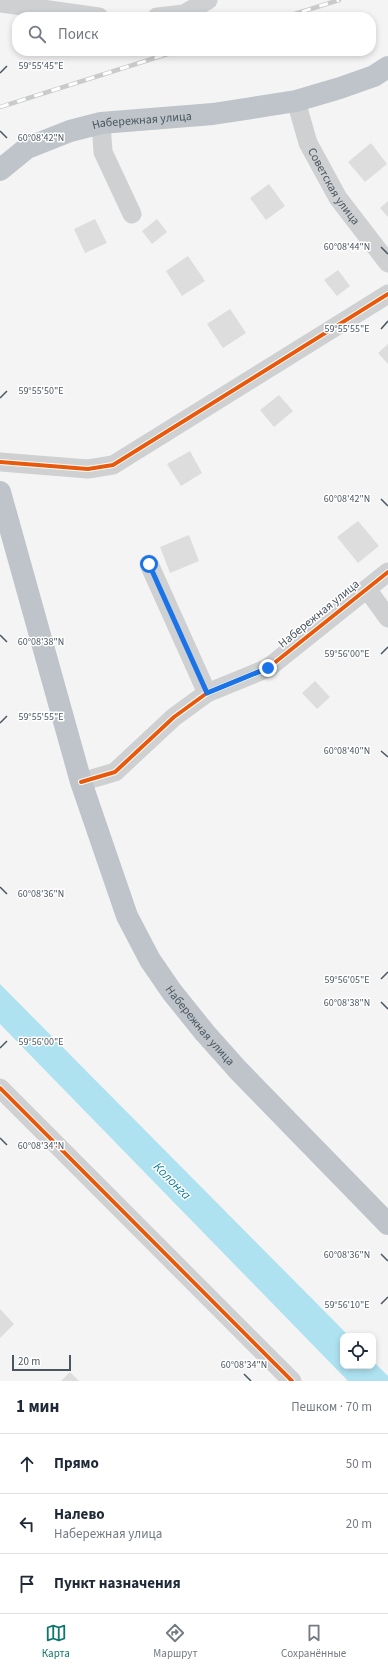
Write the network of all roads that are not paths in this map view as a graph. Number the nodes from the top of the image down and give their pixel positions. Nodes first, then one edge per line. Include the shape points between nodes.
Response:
1 (208, 0) edge
2 (0, 2) edge
3 (66, 12) edge
4 (187, 12) edge
5 (388, 68) edge
6 (296, 101) junction
7 (101, 123) junction
8 (0, 170) edge
9 (132, 214) dead end
10 (388, 263) edge
11 (388, 294) edge
12 (0, 462) edge
13 (0, 492) edge
14 (149, 564) dead end
15 (388, 572) edge
16 (367, 589) junction
17 (388, 618) edge
18 (207, 693) junction
19 (81, 782) junction
20 (0, 1088) edge
21 (388, 1224) edge
22 (292, 1381) edge

1 - 4 street
2 - 3 street
5 - 6 highway, Набережная улица via 368,78
6 - 7 highway, Набережная улица via 213,114
6 - 10 street, Советская улица via 308,143 338,198
7 - 8 highway, Набережная улица via 70,131 27,148
7 - 9 street via 103,152
11 - 12 street via 113,465 88,469
13 - 19 highway, Набережная улица
14 - 18 street
15 - 16 street, Набережная улица
16 - 17 street
16 - 18 street, Набережная улица via 268,668
18 - 19 street, Набережная улица via 174,717 115,772
19 - 21 highway, Набережная улица via 127,916 150,960 172,992 238,1070
20 - 22 street

